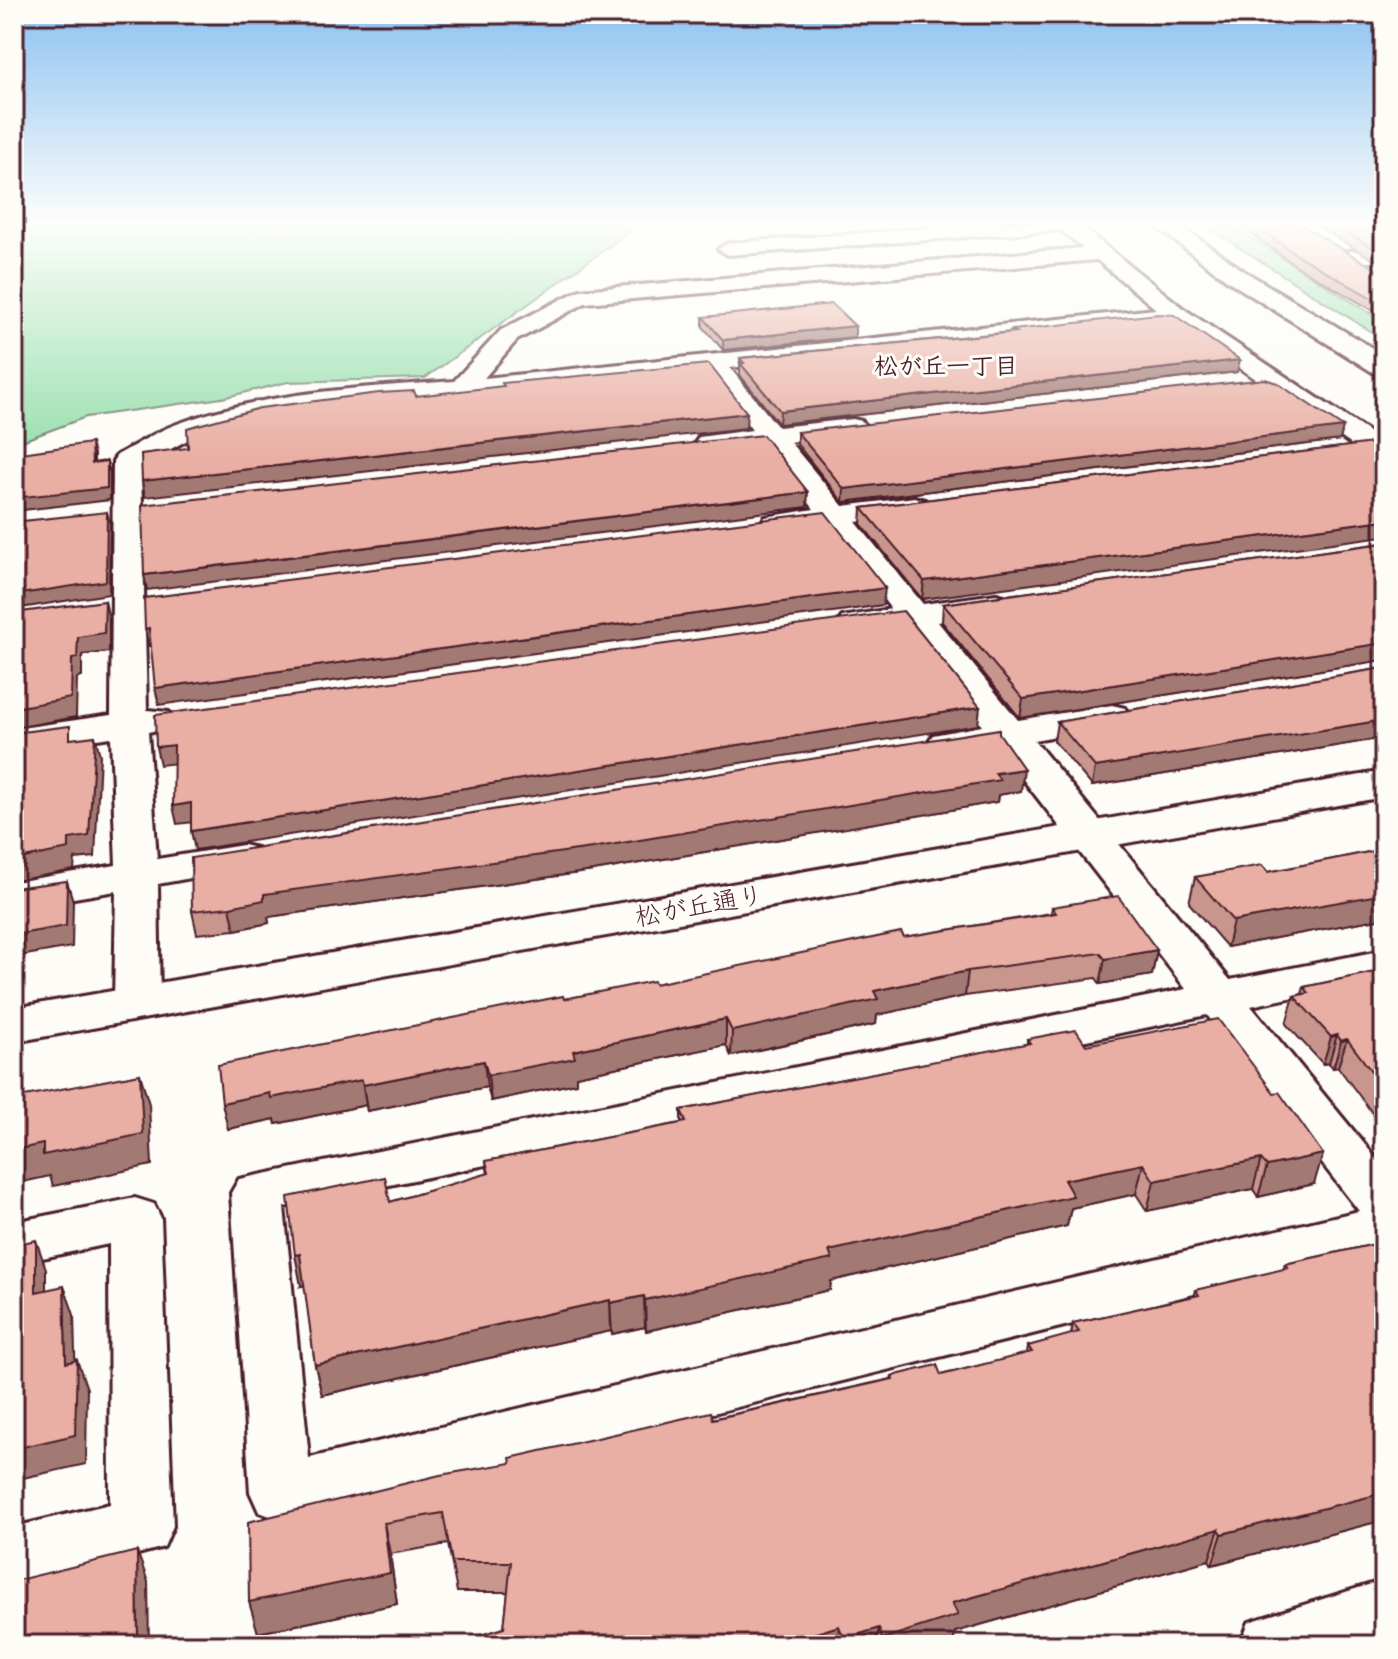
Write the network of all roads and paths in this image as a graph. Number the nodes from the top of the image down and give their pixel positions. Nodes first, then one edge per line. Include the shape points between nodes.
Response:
1 (572, 301) edge
2 (1160, 301) edge
3 (1277, 301) edge
4 (1176, 314) junction
5 (712, 362) junction
6 (1384, 367) edge
7 (1272, 379) junction
8 (1225, 385) edge
9 (461, 388) junction
10 (880, 424) edge
11 (771, 436) junction
12 (677, 447) edge
13 (1379, 450) edge
14 (1328, 453) edge
15 (942, 502) edge
16 (834, 516) junction
17 (740, 528) edge
18 (1023, 600) edge
19 (914, 616) junction
20 (820, 629) edge
21 (1149, 711) edge
22 (192, 715) edge
23 (129, 724) junction
24 (1008, 733) junction
25 (14, 740) edge
26 (914, 748) edge
27 (1384, 784) edge
28 (1089, 835) junction
29 (277, 852) edge
30 (137, 875) junction
31 (14, 895) edge
32 (1384, 964) edge
33 (1218, 998) junction
34 (137, 1002) junction
35 (14, 1025) edge
36 (1384, 1205) edge
37 (1384, 1226) edge
38 (14, 1243) edge
39 (14, 1557) edge
40 (1384, 1612) edge
41 (1273, 1645) edge

1 - 9 street via 509,335
2 - 4 street
3 - 6 street
4 - 5 street
4 - 7 street
5 - 9 street
5 - 11 street
7 - 8 street
7 - 13 street
9 - 23 street via 313,399 266,408 185,430 127,461
10 - 11 street
11 - 12 street
11 - 16 street
13 - 14 street
15 - 16 street
16 - 17 street
16 - 19 street
18 - 19 street
19 - 20 street
19 - 24 street
21 - 24 street
22 - 23 street
23 - 25 street
23 - 30 street
24 - 26 street
24 - 28 street
27 - 28 street, 松が丘通り
28 - 33 street
28 - 34 street, 松が丘通り
29 - 30 street
30 - 31 street
30 - 34 street
32 - 33 street
33 - 36 street
33 - 37 street via 257,1193 281,1492
34 - 35 street, 松が丘通り
38 - 39 street via 135,1218 142,1526
40 - 41 street

